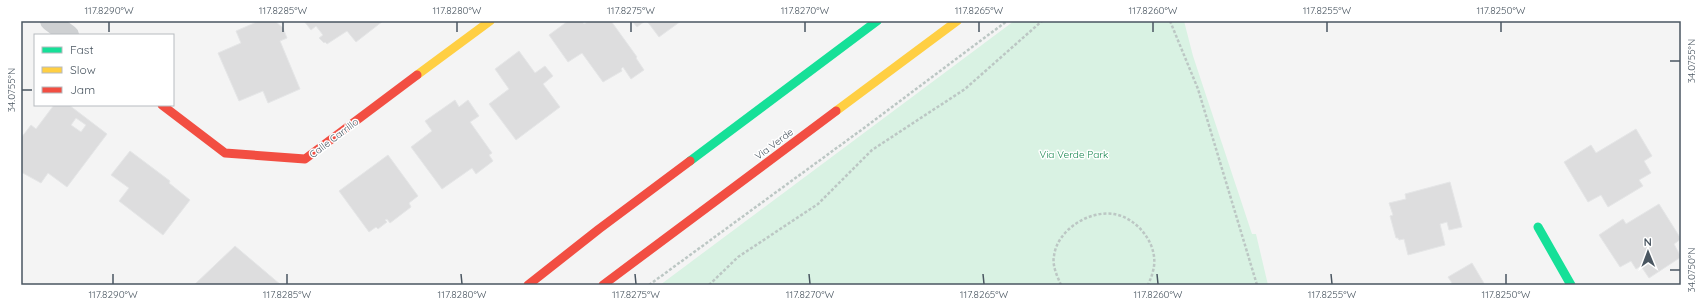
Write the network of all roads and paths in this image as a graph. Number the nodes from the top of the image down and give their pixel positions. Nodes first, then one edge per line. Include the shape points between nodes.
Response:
1 (50, 21) edge
2 (490, 21) edge
3 (877, 21) edge
4 (957, 21) edge
5 (1007, 21) edge
6 (1042, 21) edge
7 (1170, 21) edge
8 (68, 34) edge
9 (163, 106) edge
10 (1538, 227) dead end
11 (528, 285) edge
12 (603, 285) edge
13 (649, 285) edge
14 (709, 285) edge
15 (1061, 285) edge
16 (1148, 285) edge
17 (1257, 285) edge
18 (1571, 285) edge

1 - 8 street
2 - 9 main road, Calle Carrillo via 305,159 225,153
3 - 11 main road
4 - 12 main road, Via Verde
5 - 13 path
6 - 14 path via 965,89 872,150 818,204 738,257
7 - 17 path via 1198,90
10 - 18 main road
15 - 16 path via 1053,256 1062,236 1077,222 1101,214 1114,214 1137,225 1151,243 1154,270

